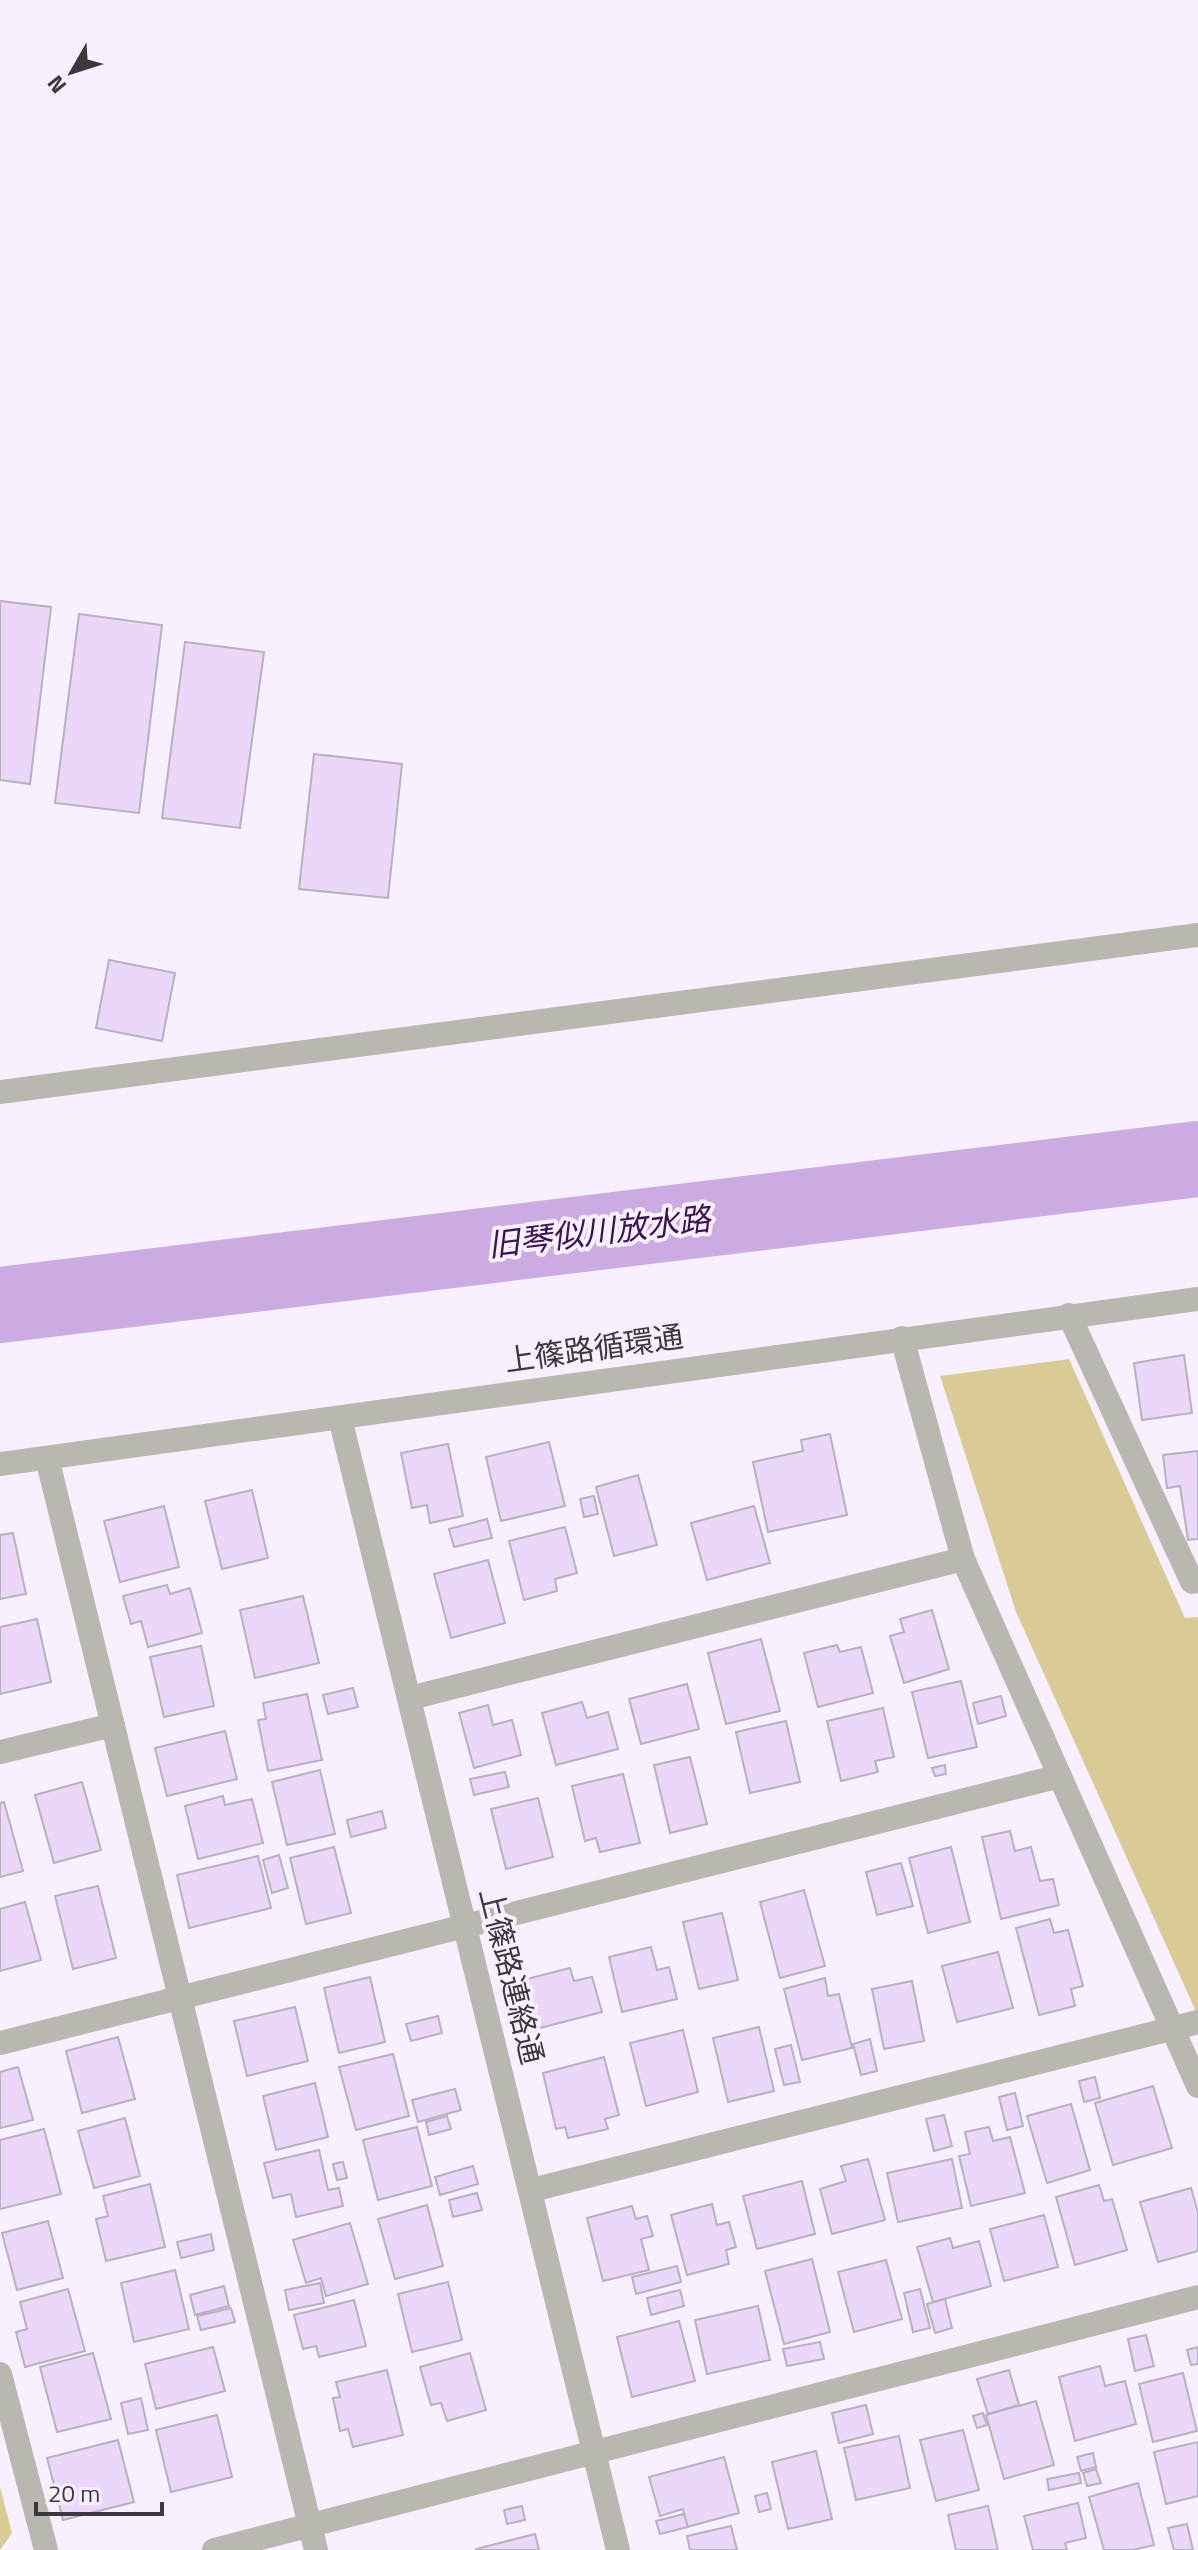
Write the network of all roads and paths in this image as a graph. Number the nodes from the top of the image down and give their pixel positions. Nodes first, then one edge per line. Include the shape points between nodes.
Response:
1 (1198, 935) edge
2 (0, 1092) edge
3 (1198, 1299) edge
4 (1069, 1315) junction
5 (902, 1338) junction
6 (340, 1418) junction
7 (47, 1458) junction
8 (0, 1464) edge
9 (963, 1559) junction
10 (1198, 1581) edge
11 (410, 1698) junction
12 (113, 1725) junction
13 (0, 1752) edge
14 (1060, 1776) junction
15 (466, 1927) junction
16 (181, 1998) junction
17 (1198, 2022) edge
18 (1173, 2028) junction
19 (0, 2043) edge
20 (1198, 2086) edge
21 (532, 2190) junction
22 (1198, 2297) edge
23 (0, 2374) edge
24 (593, 2451) junction
25 (313, 2539) edge
26 (46, 2550) edge
27 (214, 2550) edge
28 (618, 2550) edge

1 - 2 street
3 - 4 street, 上篠路循環通
4 - 5 street, 上篠路循環通
4 - 10 street via 1192,1582
5 - 6 street, 上篠路循環通
5 - 9 street
6 - 7 street, 上篠路循環通
6 - 11 street, 上篠路連絡通
7 - 8 street, 上篠路循環通
7 - 12 street
9 - 11 street
9 - 14 street
11 - 15 street, 上篠路連絡通
12 - 13 street
12 - 16 street
14 - 15 street
14 - 18 street
15 - 16 street
15 - 21 street, 上篠路連絡通
16 - 19 street
16 - 25 street
17 - 18 street
18 - 20 street
18 - 21 street
21 - 24 street, 上篠路連絡通
22 - 24 street
23 - 26 street
24 - 25 street
24 - 28 street, 上篠路連絡通
25 - 27 street

